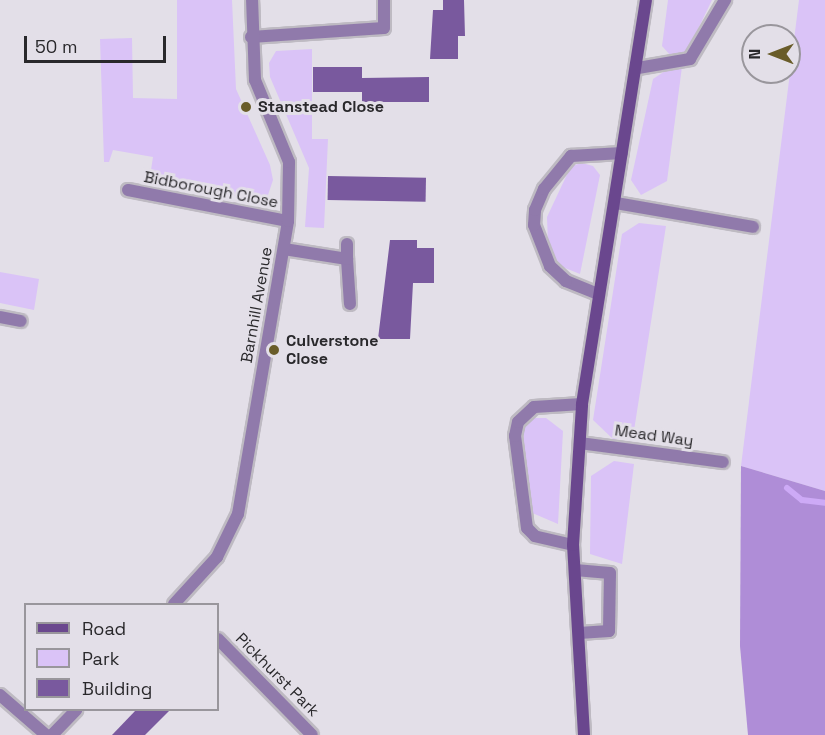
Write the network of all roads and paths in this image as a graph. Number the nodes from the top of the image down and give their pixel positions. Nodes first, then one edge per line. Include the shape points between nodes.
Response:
1 (252, 0) edge
2 (384, 0) edge
3 (646, 0) edge
4 (725, 0) edge
5 (251, 37) junction
6 (638, 68) junction
7 (622, 153) junction
8 (128, 190) dead end
9 (616, 203) junction
10 (288, 221) junction
11 (753, 227) dead end
12 (348, 244) dead end
13 (284, 249) junction
14 (346, 259) junction
15 (598, 294) junction
16 (350, 304) dead end
17 (0, 317) edge
18 (21, 321) dead end
19 (582, 404) junction
20 (579, 443) junction
21 (723, 462) dead end
22 (573, 545) junction
23 (575, 570) junction
24 (178, 603) edge
25 (579, 633) junction
26 (219, 640) edge
27 (0, 695) edge
28 (75, 711) edge
29 (46, 735) edge
30 (52, 735) edge
31 (312, 735) edge
32 (584, 735) edge

1 - 5 street, Barnhill Avenue
2 - 5 street via 384,28
3 - 6 street
4 - 6 street via 690,59
5 - 10 street, Barnhill Avenue via 255,80 289,162
6 - 7 street
7 - 9 street
7 - 15 street via 571,156 544,189 535,210 534,225 550,266 566,281
8 - 10 street, Bidborough Close
9 - 11 street
9 - 15 street
10 - 13 street, Barnhill Avenue
12 - 14 street
13 - 14 street
13 - 24 street, Barnhill Avenue via 238,514 217,557
14 - 16 street
15 - 19 street
17 - 18 street
19 - 20 street
19 - 22 street via 534,407 518,422 515,436 527,528 535,536
20 - 21 street, Mead Way
20 - 22 street
22 - 23 street
23 - 25 street
23 - 25 street via 610,573 609,631
25 - 32 street
26 - 31 street, Pickhurst Park
27 - 29 street
28 - 30 street

